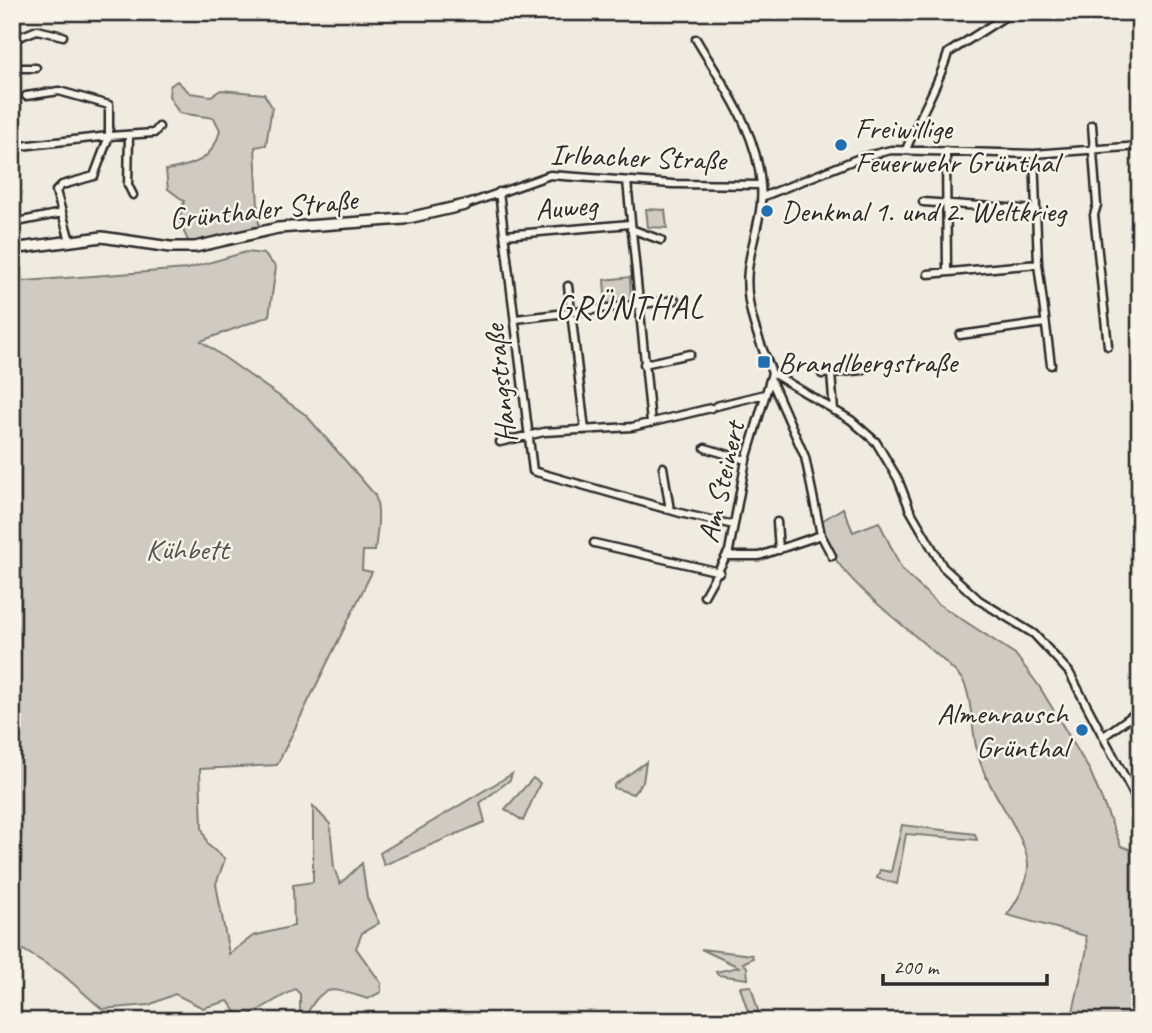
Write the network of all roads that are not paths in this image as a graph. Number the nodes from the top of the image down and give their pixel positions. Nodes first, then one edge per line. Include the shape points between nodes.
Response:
1 (1012, 12) edge
2 (63, 36) dead end
3 (696, 39) dead end
4 (12, 40) edge
5 (12, 68) edge
6 (36, 68) dead end
7 (26, 96) dead end
8 (1092, 125) dead end
9 (159, 127) dead end
10 (130, 135) junction
11 (109, 136) junction
12 (1140, 146) edge
13 (12, 147) edge
14 (906, 150) junction
15 (946, 151) junction
16 (1093, 152) junction
17 (1034, 155) junction
18 (626, 181) junction
19 (761, 185) junction
20 (499, 192) junction
21 (133, 195) dead end
22 (762, 197) junction
23 (923, 202) dead end
24 (946, 202) junction
25 (465, 205) joint
26 (1036, 211) junction
27 (62, 213) junction
28 (436, 214) joint
29 (12, 223) edge
30 (630, 227) junction
31 (505, 235) junction
32 (662, 240) dead end
33 (70, 241) junction
34 (12, 249) edge
35 (1038, 264) junction
36 (947, 271) junction
37 (928, 274) dead end
38 (568, 286) dead end
39 (675, 300) dead end
40 (637, 304) junction
41 (570, 312) junction
42 (516, 319) junction
43 (1045, 323) junction
44 (960, 335) dead end
45 (1108, 346) dead end
46 (690, 354) dead end
47 (645, 364) junction
48 (1051, 365) dead end
49 (862, 370) dead end
50 (831, 373) junction
51 (822, 374) dead end
52 (771, 376) junction
53 (765, 394) junction
54 (834, 411) junction
55 (651, 423) junction
56 (585, 430) junction
57 (530, 434) junction
58 (500, 442) dead end
59 (705, 448) dead end
60 (746, 460) junction
61 (663, 467) dead end
62 (670, 510) junction
63 (777, 522) dead end
64 (734, 525) junction
65 (821, 535) junction
66 (594, 543) dead end
67 (779, 551) junction
68 (727, 556) junction
69 (832, 556) dead end
70 (720, 572) junction
71 (704, 596) dead end
72 (1140, 710) edge
73 (1104, 736) junction
74 (1140, 806) edge

1 - 14 street via 948,53 940,81 923,106
2 - 4 street via 37,30
3 - 19 street via 746,127
5 - 6 street
7 - 11 street via 59,91 109,105
8 - 16 street
9 - 10 street
10 - 11 street
10 - 21 street via 128,185
11 - 13 street
11 - 27 street via 94,176 57,189
12 - 16 street
14 - 15 street
14 - 22 street via 862,157
15 - 17 street
15 - 24 street
16 - 17 street
16 - 45 street via 1094,215
17 - 26 street
18 - 19 street, Irlbacher Straße
18 - 20 street, Irlbacher Straße via 550,175
18 - 30 street
19 - 22 street
20 - 25 street, Irlbacher Straße
20 - 31 street, Hangstraße
22 - 52 street via 747,292
23 - 24 street
24 - 26 street
24 - 36 street
25 - 28 street, Irlbacher Straße
26 - 35 street
27 - 29 street
27 - 33 street
28 - 33 street, Grünthaler Straße via 278,228 195,247 112,238
30 - 31 street, Auweg
30 - 32 street
30 - 40 street
31 - 42 street, Hangstraße
33 - 34 street, Grünthaler Straße
35 - 36 street
35 - 43 street
36 - 37 street
38 - 41 street
39 - 40 street
40 - 41 street
40 - 47 street
41 - 42 street
41 - 56 street
42 - 57 street, Hangstraße
43 - 44 street
43 - 48 street
46 - 47 street
47 - 55 street
49 - 50 street
50 - 51 street
50 - 54 street
52 - 53 street, Am Steinert
52 - 54 street
52 - 65 street via 805,457
53 - 55 street
53 - 60 street, Am Steinert
54 - 73 street via 852,421 881,450 943,567 979,600 1051,649 1075,681
55 - 56 street
56 - 57 street
57 - 58 street
57 - 62 street, Hangstraße via 533,471
59 - 60 street
60 - 64 street, Am Steinert
61 - 62 street
62 - 64 street, Hangstraße
63 - 67 street
64 - 68 street, Am Steinert
65 - 67 street
65 - 69 street
66 - 70 street
67 - 68 street via 750,558
68 - 70 street, Am Steinert
70 - 71 street, Am Steinert
72 - 73 street
73 - 74 street

